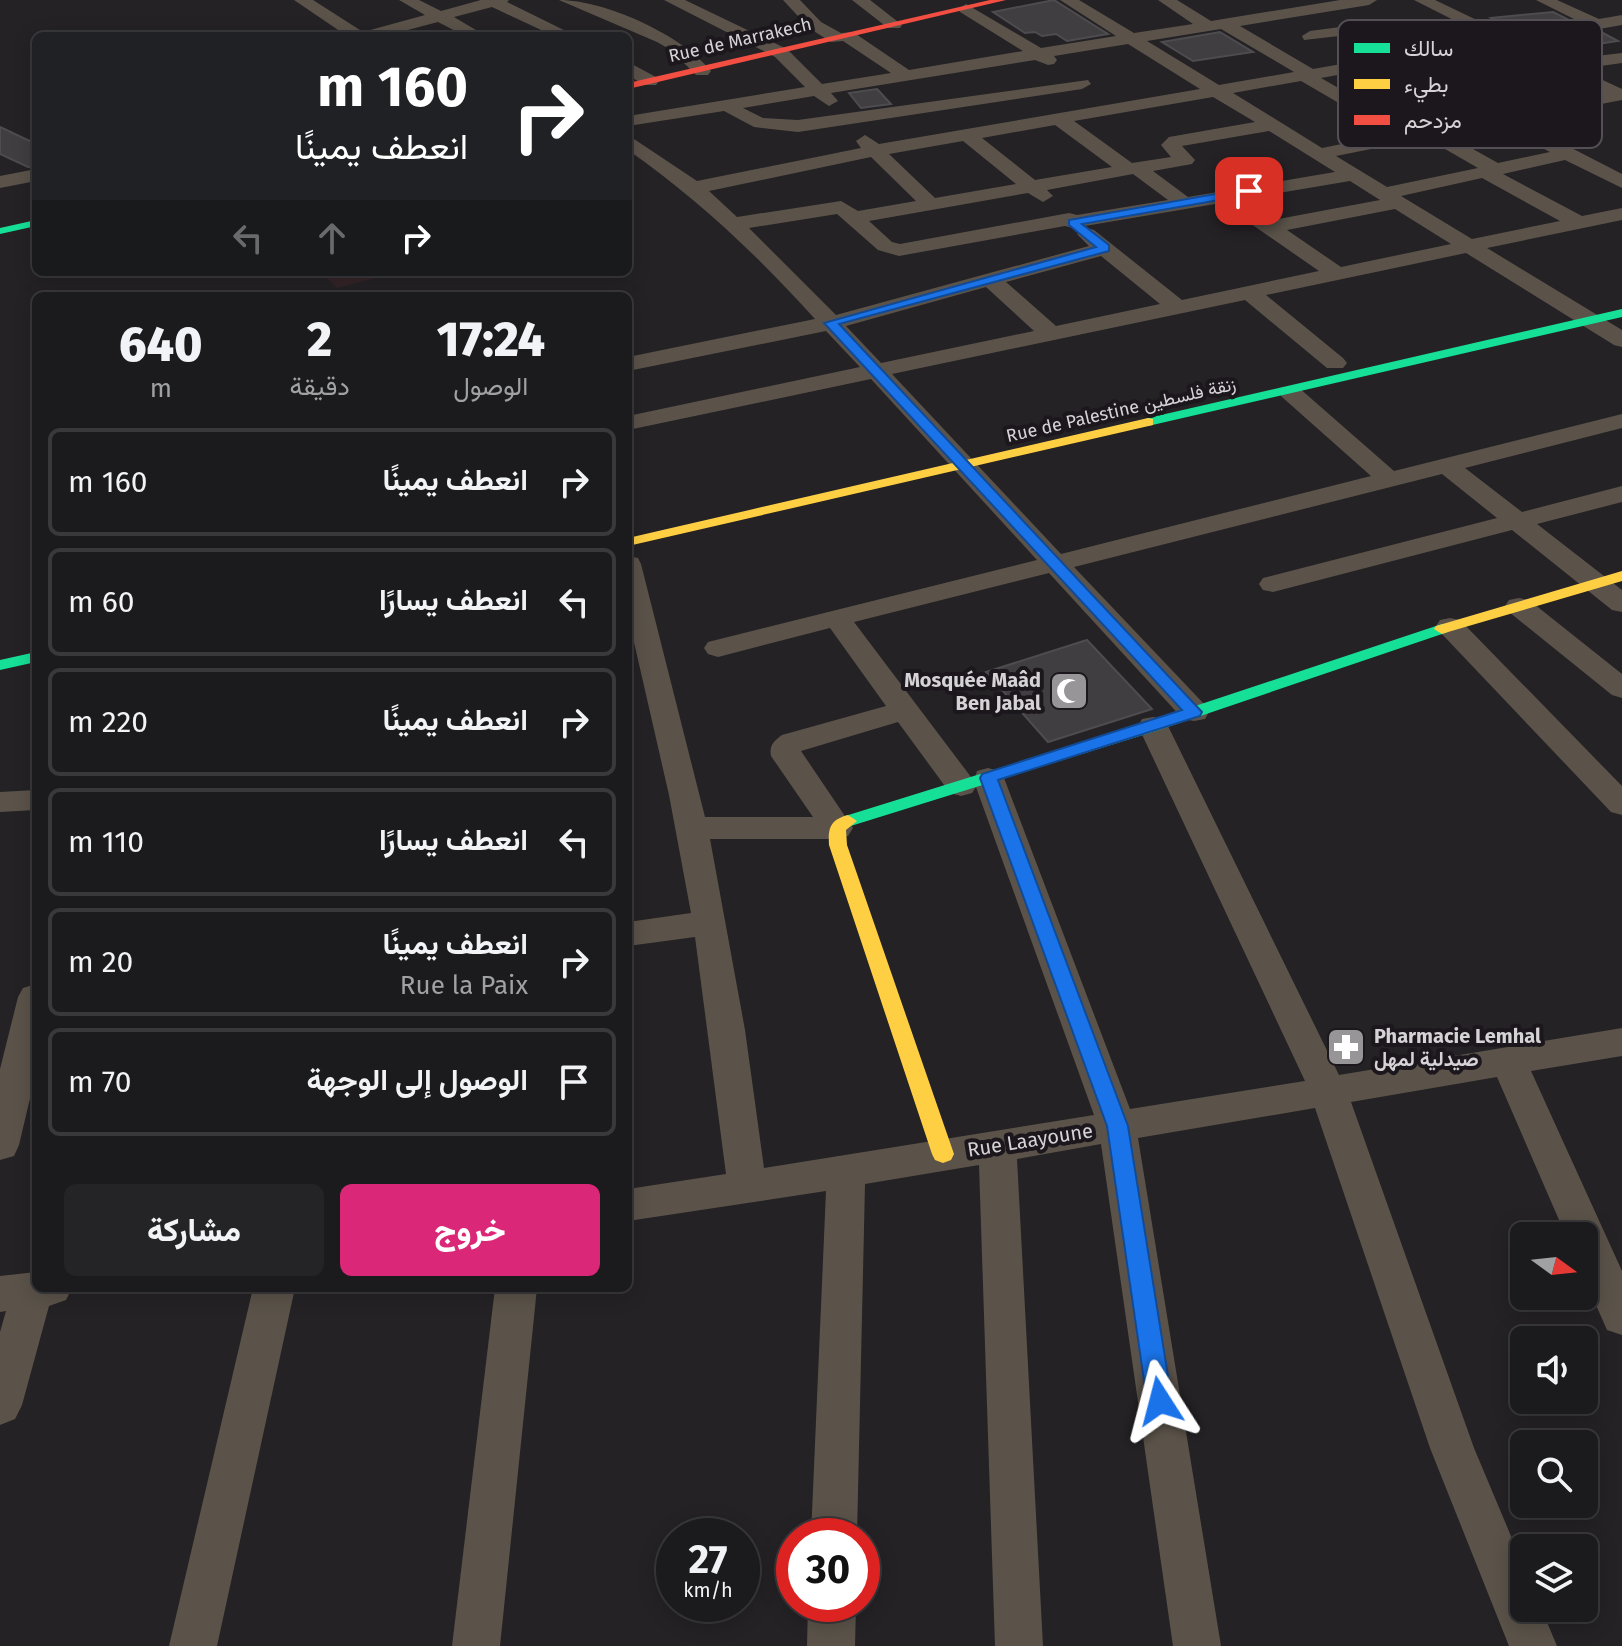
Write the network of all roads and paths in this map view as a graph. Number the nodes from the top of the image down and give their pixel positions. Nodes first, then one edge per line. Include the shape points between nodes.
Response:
1 (302, 0) edge
2 (407, 0) edge
3 (567, 0) edge
4 (710, 0) edge
5 (791, 0) edge
6 (860, 0) edge
7 (1002, 0) edge
8 (1068, 0) edge
9 (1166, 0) edge
10 (1369, 0) edge
11 (1422, 0) edge
12 (1544, 0) edge
13 (494, 1) edge
14 (680, 3) edge
15 (958, 6) edge
16 (1271, 15) junction
17 (439, 18) junction
18 (1462, 20) edge
19 (1588, 20) edge
20 (1622, 20) edge
21 (1602, 23) edge
22 (894, 25) junction
23 (1215, 25) junction
24 (352, 32) edge
25 (382, 32) edge
26 (469, 32) edge
27 (560, 32) edge
28 (1338, 32) edge
29 (1310, 36) junction
30 (842, 37) junction
31 (1132, 39) junction
32 (1338, 51) edge
33 (781, 53) junction
34 (1042, 55) junction
35 (1622, 58) edge
36 (1602, 62) edge
37 (1338, 69) edge
38 (632, 70) edge
39 (702, 71) junction
40 (1306, 75) junction
41 (907, 76) junction
42 (650, 81) junction
43 (1082, 84) junction
44 (632, 85) edge
45 (1602, 86) edge
46 (820, 91) junction
47 (1217, 92) junction
48 (1621, 94) edge
49 (1338, 95) edge
50 (728, 105) junction
51 (1121, 108) junction
52 (1059, 119) junction
53 (632, 120) edge
54 (847, 120) junction
55 (1272, 125) junction
56 (967, 135) junction
57 (632, 144) edge
58 (1349, 148) edge
59 (1455, 148) edge
60 (1556, 148) edge
61 (874, 151) junction
62 (1319, 154) junction
63 (1567, 154) junction
64 (1133, 169) junction
65 (1490, 171) junction
66 (1353, 175) junction
67 (1616, 175) edge
68 (32, 176) edge
69 (0, 182) edge
70 (1032, 186) junction
71 (694, 188) junction
72 (1223, 195) junction
73 (1391, 198) junction
74 (1184, 203) junction
75 (931, 205) junction
76 (1622, 214) edge
77 (855, 218) junction
78 (1071, 221) junction
79 (32, 224) edge
80 (733, 224) junction
81 (1581, 224) junction
82 (1268, 227) junction
83 (0, 231) edge
84 (1470, 247) junction
85 (1105, 248) junction
86 (1337, 274) junction
87 (989, 278) junction
88 (1249, 292) junction
89 (1622, 298) edge
90 (1178, 308) junction
91 (1622, 313) edge
92 (1581, 315) junction
93 (830, 323) junction
94 (1051, 334) junction
95 (1622, 340) edge
96 (632, 363) edge
97 (1335, 363) junction
98 (876, 372) junction
99 (1290, 392) junction
100 (1622, 421) edge
101 (632, 422) edge
102 (956, 458) junction
103 (1446, 465) junction
104 (1389, 479) junction
105 (1622, 494) edge
106 (1517, 521) junction
107 (632, 522) edge
108 (632, 541) edge
109 (1058, 563) junction
110 (1622, 576) edge
111 (632, 578) edge
112 (1596, 583) junction
113 (1273, 584) dead end
114 (1622, 604) edge
115 (1519, 606) junction
116 (838, 620) junction
117 (1450, 626) junction
118 (718, 648) dead end
119 (32, 658) edge
120 (0, 665) edge
121 (1622, 689) edge
122 (905, 710) junction
123 (1194, 712) junction
124 (1153, 726) junction
125 (975, 782) junction
126 (32, 800) edge
127 (0, 802) edge
128 (1622, 805) edge
129 (690, 828) junction
130 (837, 828) junction
131 (710, 923) junction
132 (632, 933) edge
133 (32, 1013) edge
134 (1622, 1042) edge
135 (1508, 1061) junction
136 (1328, 1091) junction
137 (1117, 1126) junction
138 (0, 1145) edge
139 (997, 1146) junction
140 (943, 1154) junction
141 (846, 1172) junction
142 (747, 1187) junction
143 (632, 1204) edge
144 (28, 1291) edge
145 (273, 1292) edge
146 (516, 1292) edge
147 (1622, 1317) edge
148 (0, 1405) edge
149 (835, 1518) edge
150 (832, 1622) edge
151 (193, 1646) edge
152 (476, 1646) edge
153 (831, 1646) edge
154 (1019, 1646) edge
155 (1197, 1646) edge
156 (1533, 1646) edge

1 - 24 street
2 - 17 street
3 - 39 street via 663,38
4 - 14 street
5 - 30 street via 815,25
6 - 22 street
7 - 15 main road, Rue de Marrakech
8 - 31 street
9 - 23 street
10 - 16 street
11 - 18 street
12 - 19 street
13 - 17 street
13 - 27 street
14 - 33 street
15 - 22 main road, Rue de Marrakech
15 - 34 street
16 - 23 street
16 - 29 street
17 - 25 street
17 - 26 street
20 - 21 street
22 - 30 main road, Rue de Marrakech
23 - 31 street
23 - 40 street
28 - 29 street
29 - 32 street
30 - 33 main road, Rue de Marrakech
30 - 41 street
31 - 34 street
31 - 47 street
33 - 39 main road, Rue de Marrakech
33 - 46 street
34 - 41 street
34 - 43 street
35 - 36 street
37 - 40 street
38 - 42 street
39 - 42 main road, Rue de Marrakech
40 - 47 street
40 - 49 street
41 - 46 street
42 - 44 main road, Rue de Marrakech
43 - 51 street
43 - 54 street
45 - 48 street
46 - 50 street
46 - 54 street
47 - 51 street
47 - 55 street
50 - 53 street
50 - 54 street via 758,124
51 - 52 street
52 - 56 street
52 - 64 street
54 - 61 street
55 - 62 street
55 - 64 street via 1173,142 1170,145 1185,160
56 - 61 street
56 - 70 street
57 - 71 street
58 - 62 street
59 - 65 street
60 - 63 street
61 - 71 street
61 - 75 street
62 - 66 street
63 - 65 street
63 - 67 street
64 - 70 street
64 - 74 street
65 - 73 street
65 - 81 street
66 - 72 street
66 - 73 street
68 - 69 street
70 - 75 street
70 - 78 street
71 - 80 street
72 - 74 street
72 - 82 street
73 - 82 street
73 - 84 street
74 - 78 street
75 - 77 street
76 - 81 street
77 - 78 street via 885,246 899,250
77 - 80 street via 831,206
78 - 85 street
79 - 83 main road
80 - 93 street
81 - 84 street
82 - 86 street
84 - 86 street
84 - 92 street
85 - 87 street
85 - 90 street
86 - 88 street
87 - 93 street
87 - 94 street
88 - 90 street
88 - 97 street
89 - 92 main road, Rue de Palestine زنقة فلسطين
90 - 94 street
91 - 92 main road, Rue de Palestine زنقة فلسطين
92 - 95 street
92 - 97 main road, Rue de Palestine زنقة فلسطين
92 - 99 main road, Rue de Palestine زنقة فلسطين
93 - 96 street
93 - 98 street
94 - 98 street
97 - 102 main road, Rue de Palestine زنقة فلسطين
98 - 101 street
98 - 102 street
99 - 102 main road, Rue de Palestine زنقة فلسطين
99 - 104 street
100 - 103 street
102 - 107 main road, Rue de Palestine زنقة فلسطين
102 - 108 main road, Rue de Palestine زنقة فلسطين
102 - 109 street
103 - 104 street
103 - 106 street
104 - 109 street
105 - 106 street
106 - 112 street
106 - 113 street
109 - 116 street
109 - 123 street
110 - 112 main road
111 - 129 street via 660,679
112 - 114 street
112 - 115 main road
115 - 117 main road
115 - 121 street
116 - 118 street
116 - 122 street
117 - 123 main road
117 - 128 street
119 - 120 main road
122 - 125 street
122 - 130 street via 785,748
123 - 124 main road
124 - 125 main road
124 - 136 street
125 - 130 main road
125 - 137 street
126 - 127 street
129 - 130 street
129 - 131 street
130 - 140 main road via 838,845
131 - 132 street
131 - 142 street
133 - 138 street
134 - 135 street, Rue Laayoune
135 - 136 street, Rue Laayoune
135 - 147 street
136 - 137 street, Rue Laayoune
136 - 156 street via 1452,1448
137 - 139 street, Rue Laayoune
137 - 155 street
139 - 140 street, Rue Laayoune
139 - 154 street
140 - 141 street, Rue Laayoune
141 - 142 street, Rue Laayoune
141 - 149 street
142 - 143 street, Rue Laayoune
144 - 148 street
145 - 151 street
146 - 152 street
150 - 153 street

